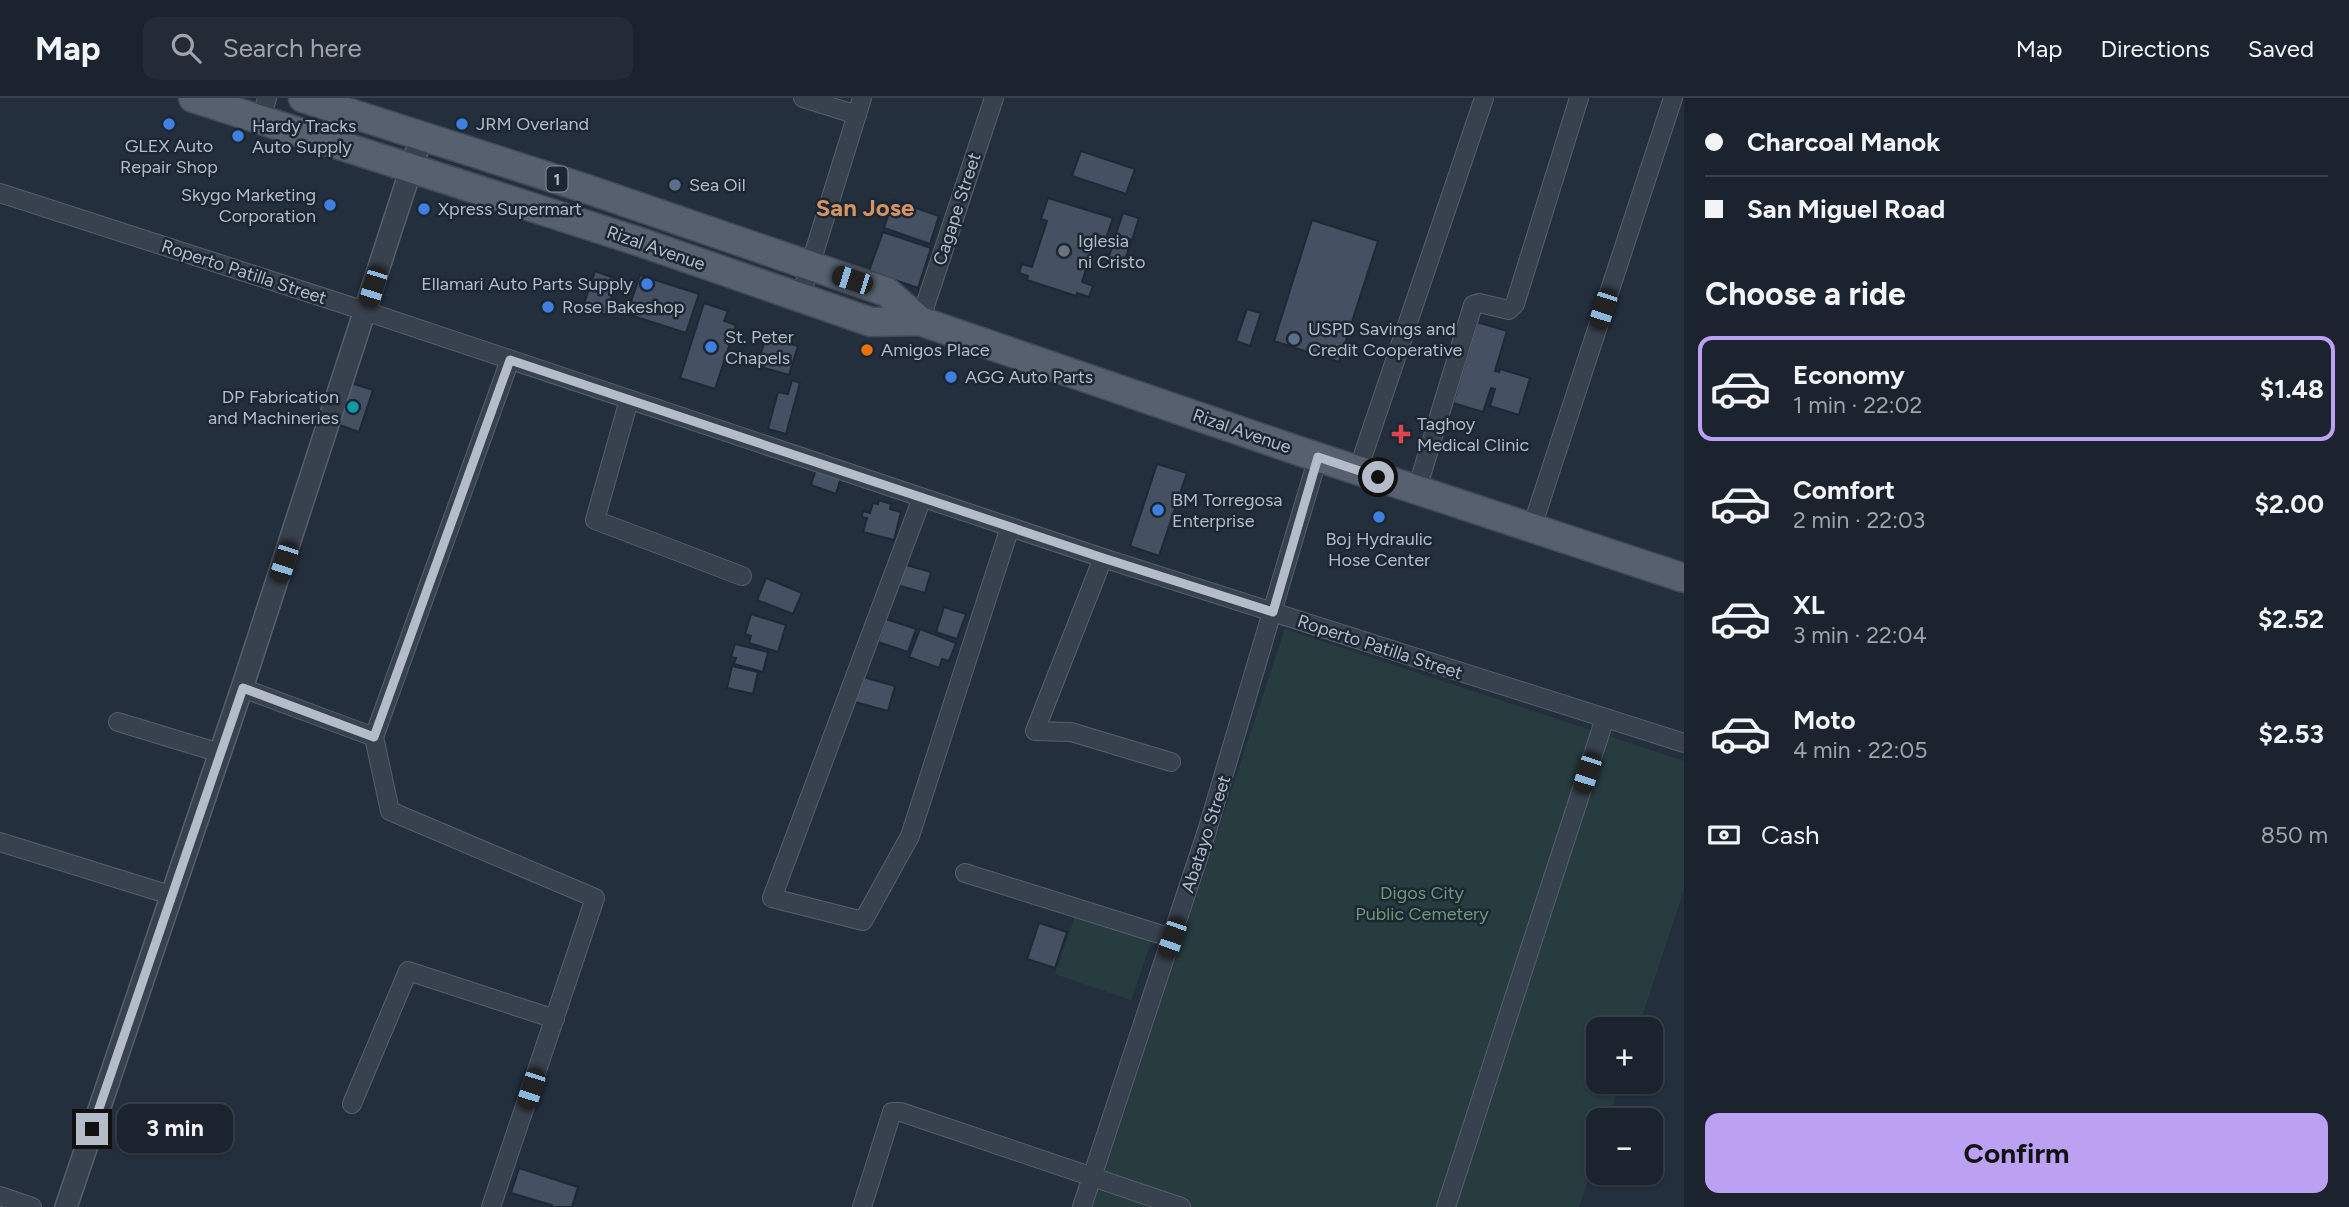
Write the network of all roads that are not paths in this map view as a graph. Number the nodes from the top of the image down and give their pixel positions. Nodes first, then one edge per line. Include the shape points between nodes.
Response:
1 (303, 98) edge
2 (803, 98) edge
3 (993, 98) edge
4 (1484, 98) edge
5 (1579, 98) edge
6 (1673, 98) edge
7 (208, 100) edge
8 (860, 106) edge
9 (264, 109) edge
10 (422, 135) junction
11 (412, 168) junction
12 (0, 193) edge
13 (810, 266) junction
14 (800, 298) junction
15 (366, 311) junction
16 (920, 321) junction
17 (510, 360) junction
18 (629, 400) junction
19 (1318, 457) junction
20 (1358, 470) junction
21 (1417, 489) junction
22 (922, 498) junction
23 (1010, 527) junction
24 (1532, 527) junction
25 (1103, 558) junction
26 (742, 576) dead end
27 (1684, 578) edge
28 (1273, 612) junction
29 (243, 688) junction
30 (1605, 718) junction
31 (118, 722) dead end
32 (374, 737) junction
33 (1684, 743) edge
34 (220, 753) junction
35 (1171, 762) dead end
36 (0, 842) edge
37 (965, 873) dead end
38 (170, 895) junction
39 (1172, 938) junction
40 (555, 1019) junction
41 (352, 1104) dead end
42 (1092, 1177) junction
43 (0, 1196) edge
44 (32, 1207) edge
45 (65, 1207) edge
46 (491, 1207) edge
47 (862, 1207) edge
48 (1082, 1207) edge
49 (1181, 1207) edge
50 (1446, 1207) edge

1 - 10 main road, Rizal Avenue / 1
2 - 8 street
3 - 16 street, Cagape Street
4 - 20 street
5 - 21 street via 1516,304 1509,310 1473,305
6 - 24 street
7 - 9 main road, Rizal Avenue / 1
8 - 13 street
9 - 11 main road, Rizal Avenue / 1
10 - 11 street
10 - 13 main road, Rizal Avenue / 1
11 - 14 main road, Rizal Avenue / 1
11 - 15 street
12 - 15 street, Roperto Patilla Street
13 - 14 street
13 - 16 main road, Rizal Avenue / 1 via 887,292
14 - 16 main road, Rizal Avenue / 1 via 872,322
15 - 17 street, Roperto Patilla Street
15 - 29 street
16 - 19 main road, Rizal Avenue / 1
17 - 18 street, Roperto Patilla Street
17 - 32 street
18 - 22 street, Roperto Patilla Street
18 - 26 street via 595,520
19 - 20 main road, Rizal Avenue / 1
19 - 28 street, Abatayo Street
20 - 21 main road, Rizal Avenue / 1
21 - 24 main road, Rizal Avenue / 1
22 - 23 street, Roperto Patilla Street
22 - 23 street via 772,898 863,921 910,836
23 - 25 street, Roperto Patilla Street
24 - 27 main road, Rizal Avenue / 1
25 - 28 street, Roperto Patilla Street
25 - 35 street via 1035,732 1071,732
28 - 30 street, Roperto Patilla Street
28 - 39 street, Abatayo Street
29 - 32 street
29 - 34 street
30 - 33 street, Roperto Patilla Street
30 - 50 street
31 - 34 street
32 - 40 street via 390,811 596,898
34 - 38 street
36 - 38 street
37 - 39 street
38 - 45 street
39 - 42 street, Abatayo Street
40 - 41 street via 408,971
40 - 46 street
42 - 47 street via 901,1111 892,1112
42 - 48 street, Abatayo Street
42 - 49 street
43 - 44 street

